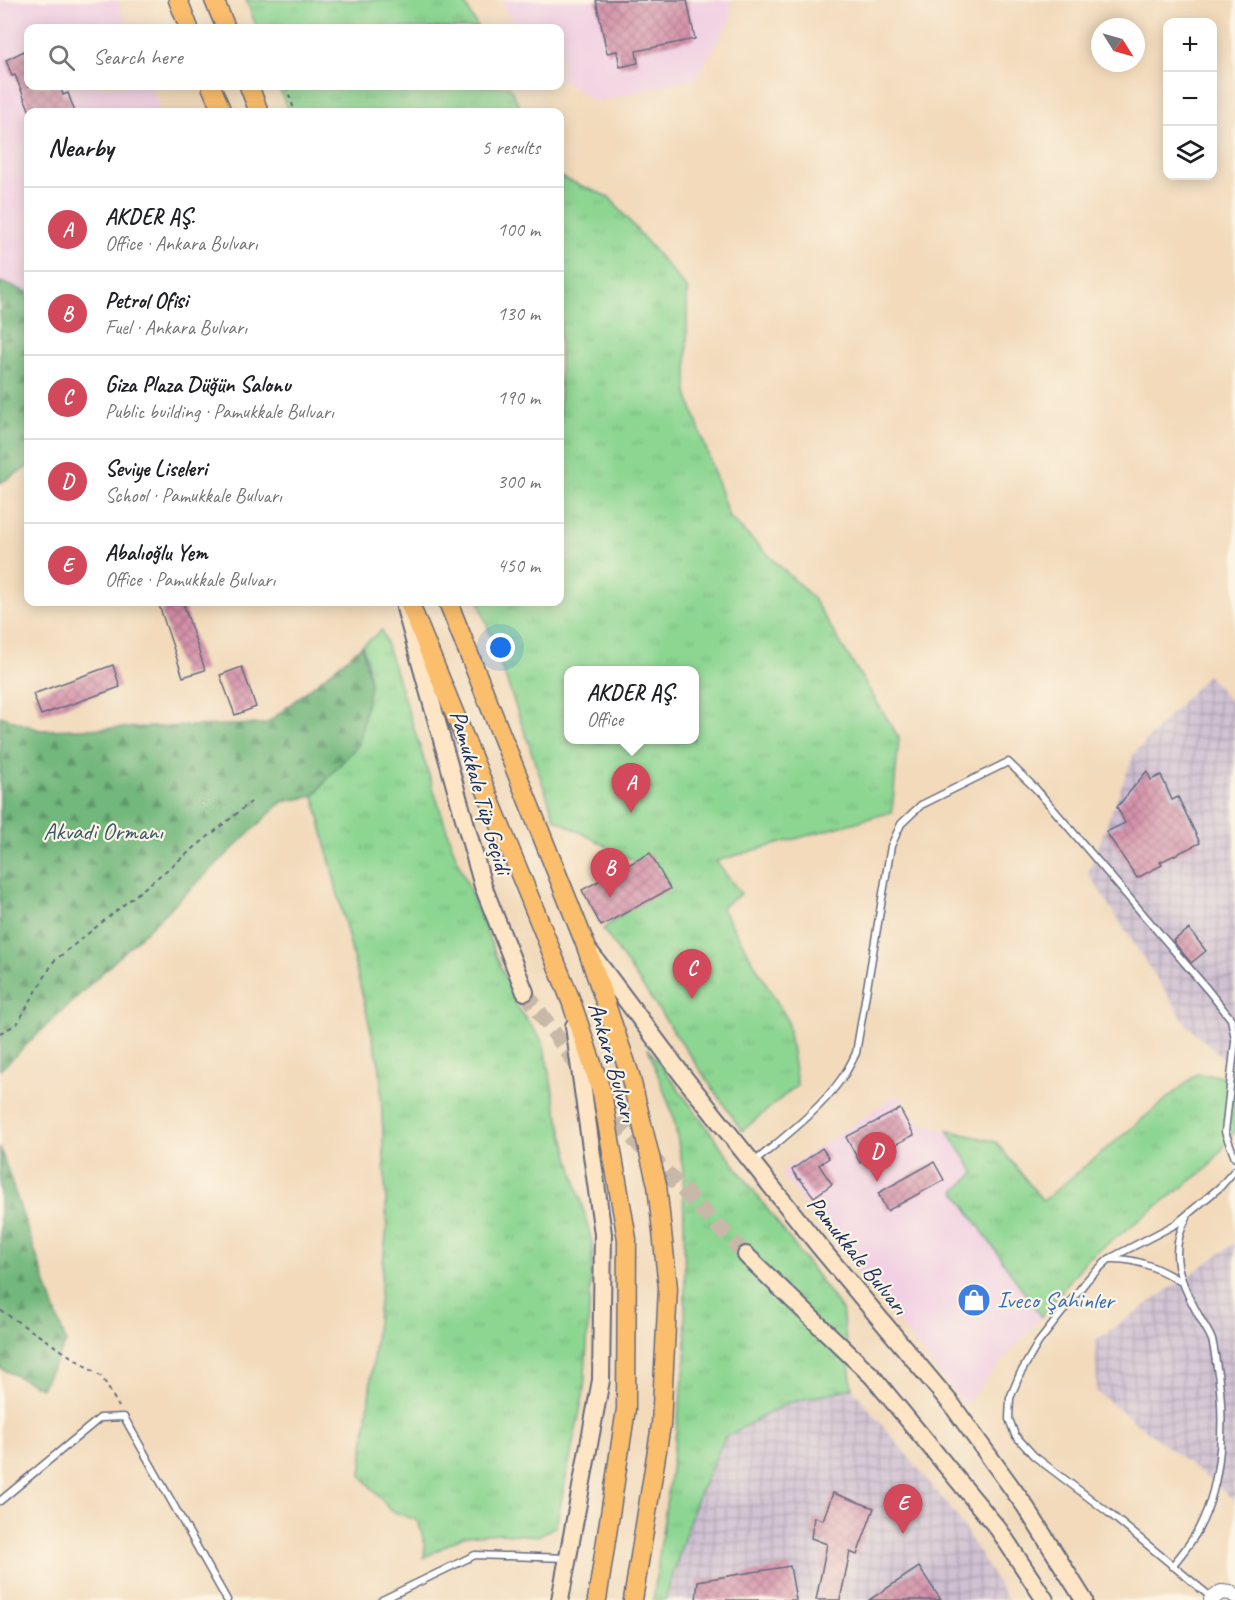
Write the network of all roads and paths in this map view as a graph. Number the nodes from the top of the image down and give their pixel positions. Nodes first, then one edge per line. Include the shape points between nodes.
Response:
1 (178, 0) edge
2 (214, 0) edge
3 (187, 24) edge
4 (224, 24) edge
5 (213, 90) edge
6 (251, 90) edge
7 (287, 90) edge
8 (220, 108) edge
9 (257, 108) edge
10 (294, 108) edge
11 (404, 606) edge
12 (411, 606) edge
13 (450, 606) edge
14 (251, 802) dead end
15 (586, 946) junction
16 (525, 992) tunnel mouth
17 (571, 1001) junction
18 (0, 1033) edge
19 (1235, 1040) edge
20 (1235, 1158) edge
21 (753, 1163) junction
22 (1235, 1170) edge
23 (1190, 1212) junction
24 (746, 1255) tunnel mouth
25 (1109, 1259) junction
26 (1183, 1283) junction
27 (0, 1310) edge
28 (124, 1417) junction
29 (0, 1501) edge
30 (567, 1558) junction
31 (1172, 1566) junction
32 (1234, 1592) edge
33 (1212, 1599) edge
34 (227, 1600) edge
35 (382, 1600) edge
36 (560, 1600) edge
37 (597, 1600) edge
38 (633, 1600) edge
39 (1045, 1600) edge
40 (1084, 1600) edge

1 - 3 main road
2 - 4 main road
5 - 8 main road
6 - 9 main road
7 - 10 path
11 - 16 main road, Pamukkale Tüp Geçidi via 483,886
12 - 17 main road, Ankara Bulvarı
13 - 15 main road, Ankara Bulvarı
14 - 18 path via 54,961 17,1024
15 - 21 main road, Pamukkale Bulvarı
15 - 38 main road, Ankara Bulvarı via 630,1075 654,1174 668,1288 661,1425
17 - 30 main road via 603,1245 601,1380
17 - 37 main road, Ankara Bulvarı via 603,1093 627,1239 626,1409
19 - 20 lane via 1225,1132
19 - 21 lane via 1231,1019 1207,989 1036,789 1008,762 921,805 901,824 891,846 856,1053 823,1101
21 - 40 main road, Pamukkale Bulvarı via 952,1405 1025,1506
22 - 23 lane
23 - 25 lane via 1176,1224
23 - 26 lane via 1177,1242 1176,1262
24 - 39 main road via 872,1376 999,1530
25 - 26 lane via 1136,1261
25 - 31 lane via 1038,1343 1010,1398 1009,1419 1015,1435 1034,1456
26 - 31 lane via 1212,1340 1222,1427 1218,1467 1200,1526
27 - 28 path via 102,1377
28 - 29 lane via 100,1418
28 - 34 lane
30 - 35 lane via 475,1555
30 - 36 main road
31 - 33 lane
32 - 33 street via 1221,1592

